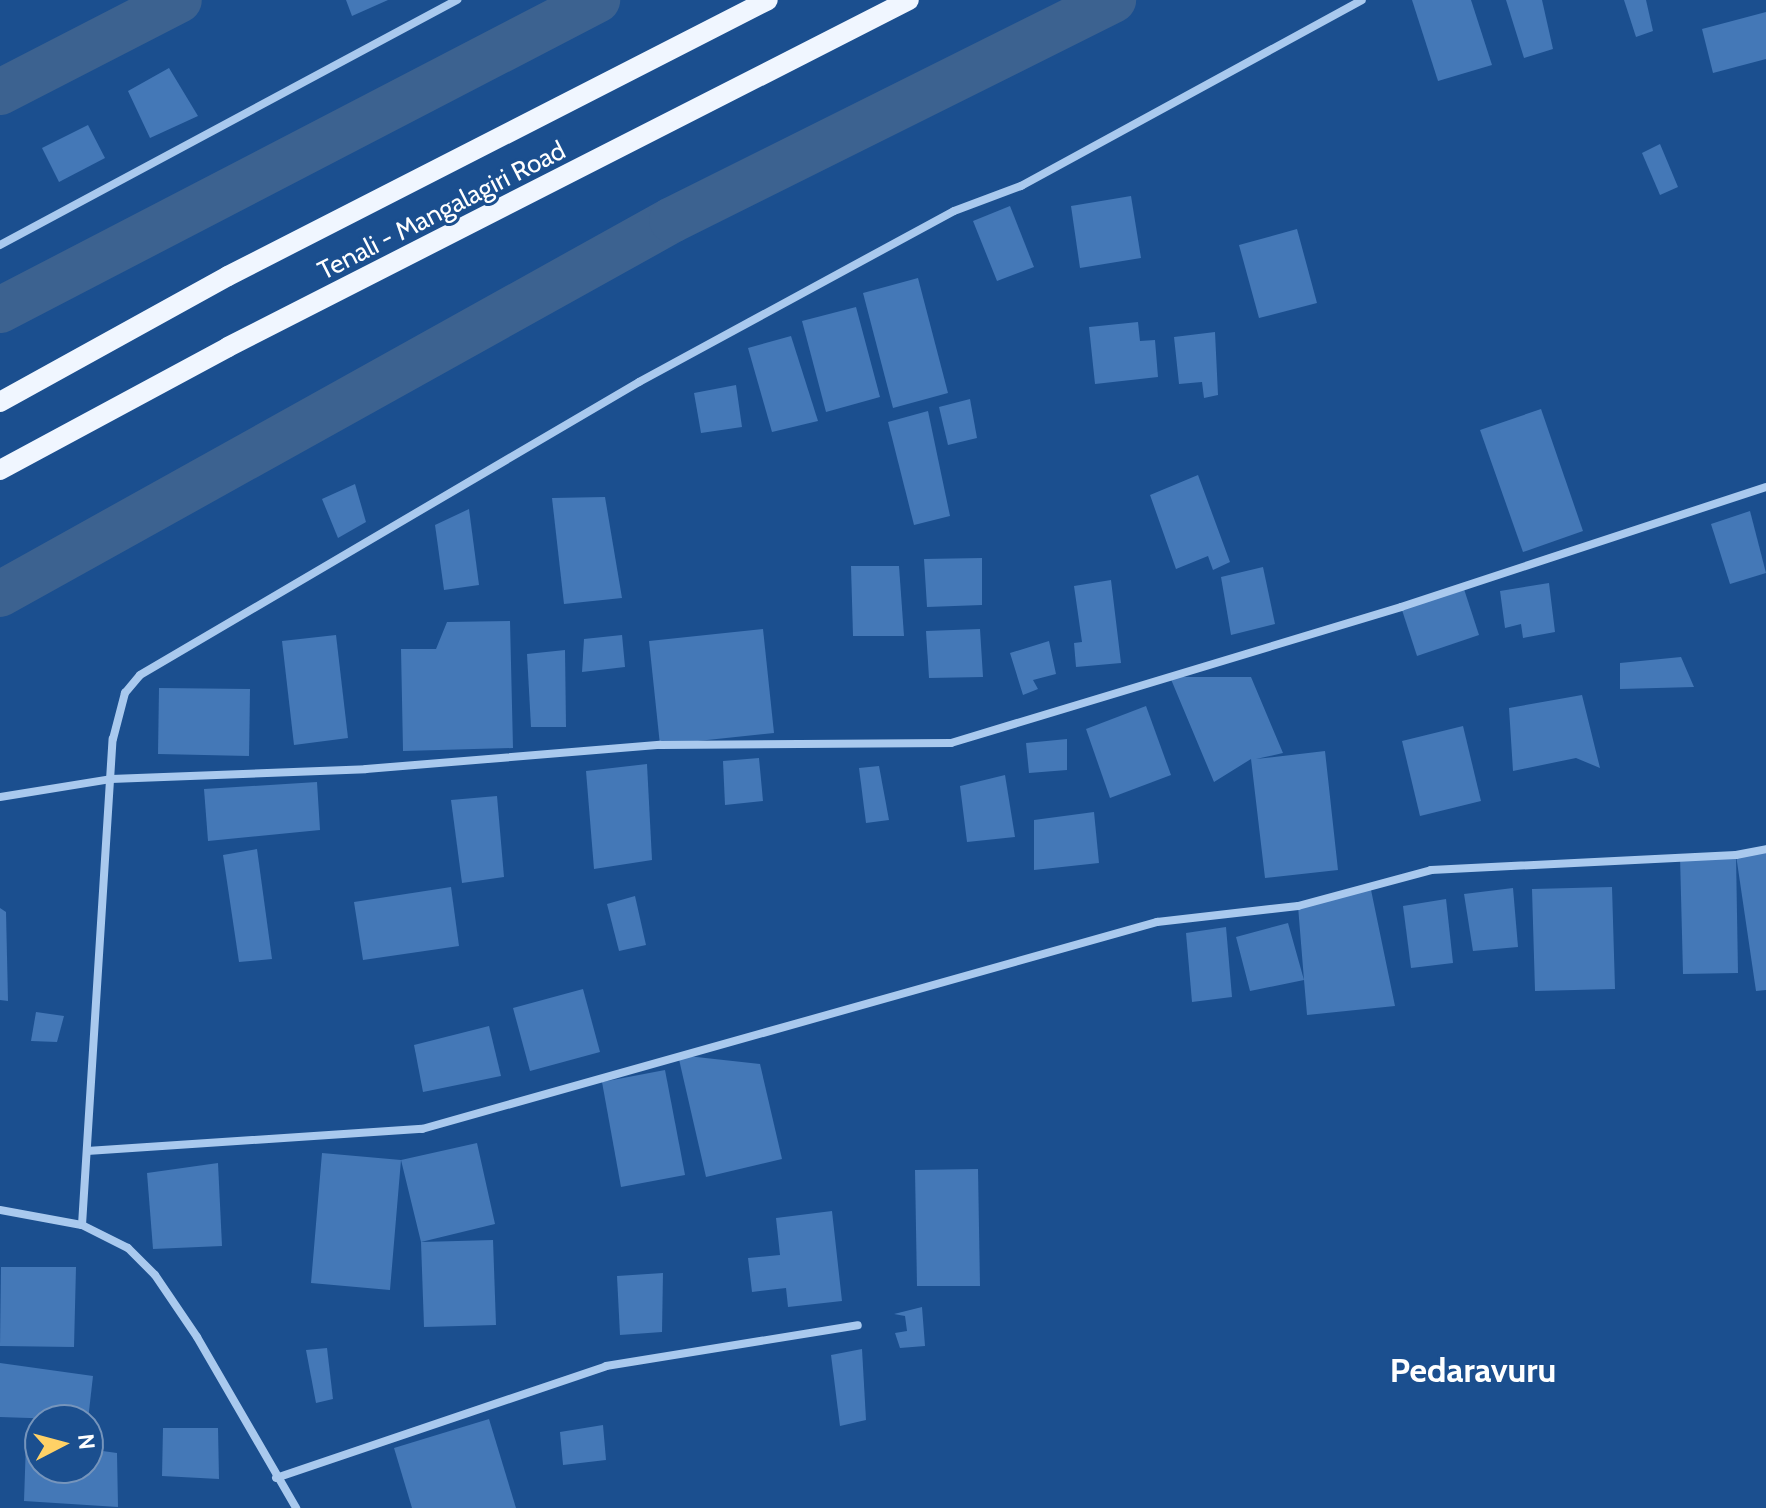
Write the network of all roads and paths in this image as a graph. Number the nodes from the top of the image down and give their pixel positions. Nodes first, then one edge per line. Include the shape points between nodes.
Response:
1 (457, 0) edge
2 (768, 0) edge
3 (909, 0) edge
4 (1362, 0) edge
5 (0, 245) edge
6 (0, 402) edge
7 (0, 470) edge
8 (1766, 487) edge
9 (111, 779) junction
10 (0, 797) edge
11 (1766, 849) edge
12 (87, 1151) junction
13 (0, 1210) edge
14 (82, 1225) junction
15 (858, 1325) dead end
16 (276, 1478) junction
17 (296, 1508) edge

1 - 5 street
2 - 6 main road via 228,276
3 - 7 main road, Tenali - Mangalagiri Road via 228,347
4 - 9 street via 1021,186 954,211 639,382 140,675 125,693 118,715
8 - 9 street via 1401,607 951,743 660,745 366,769
9 - 10 street
9 - 12 street
11 - 12 street via 1736,855 1431,870 1298,906 1157,922 422,1129
12 - 14 street
13 - 14 street
14 - 16 street via 128,1248 155,1275 197,1337
15 - 16 street via 606,1366
16 - 17 street

